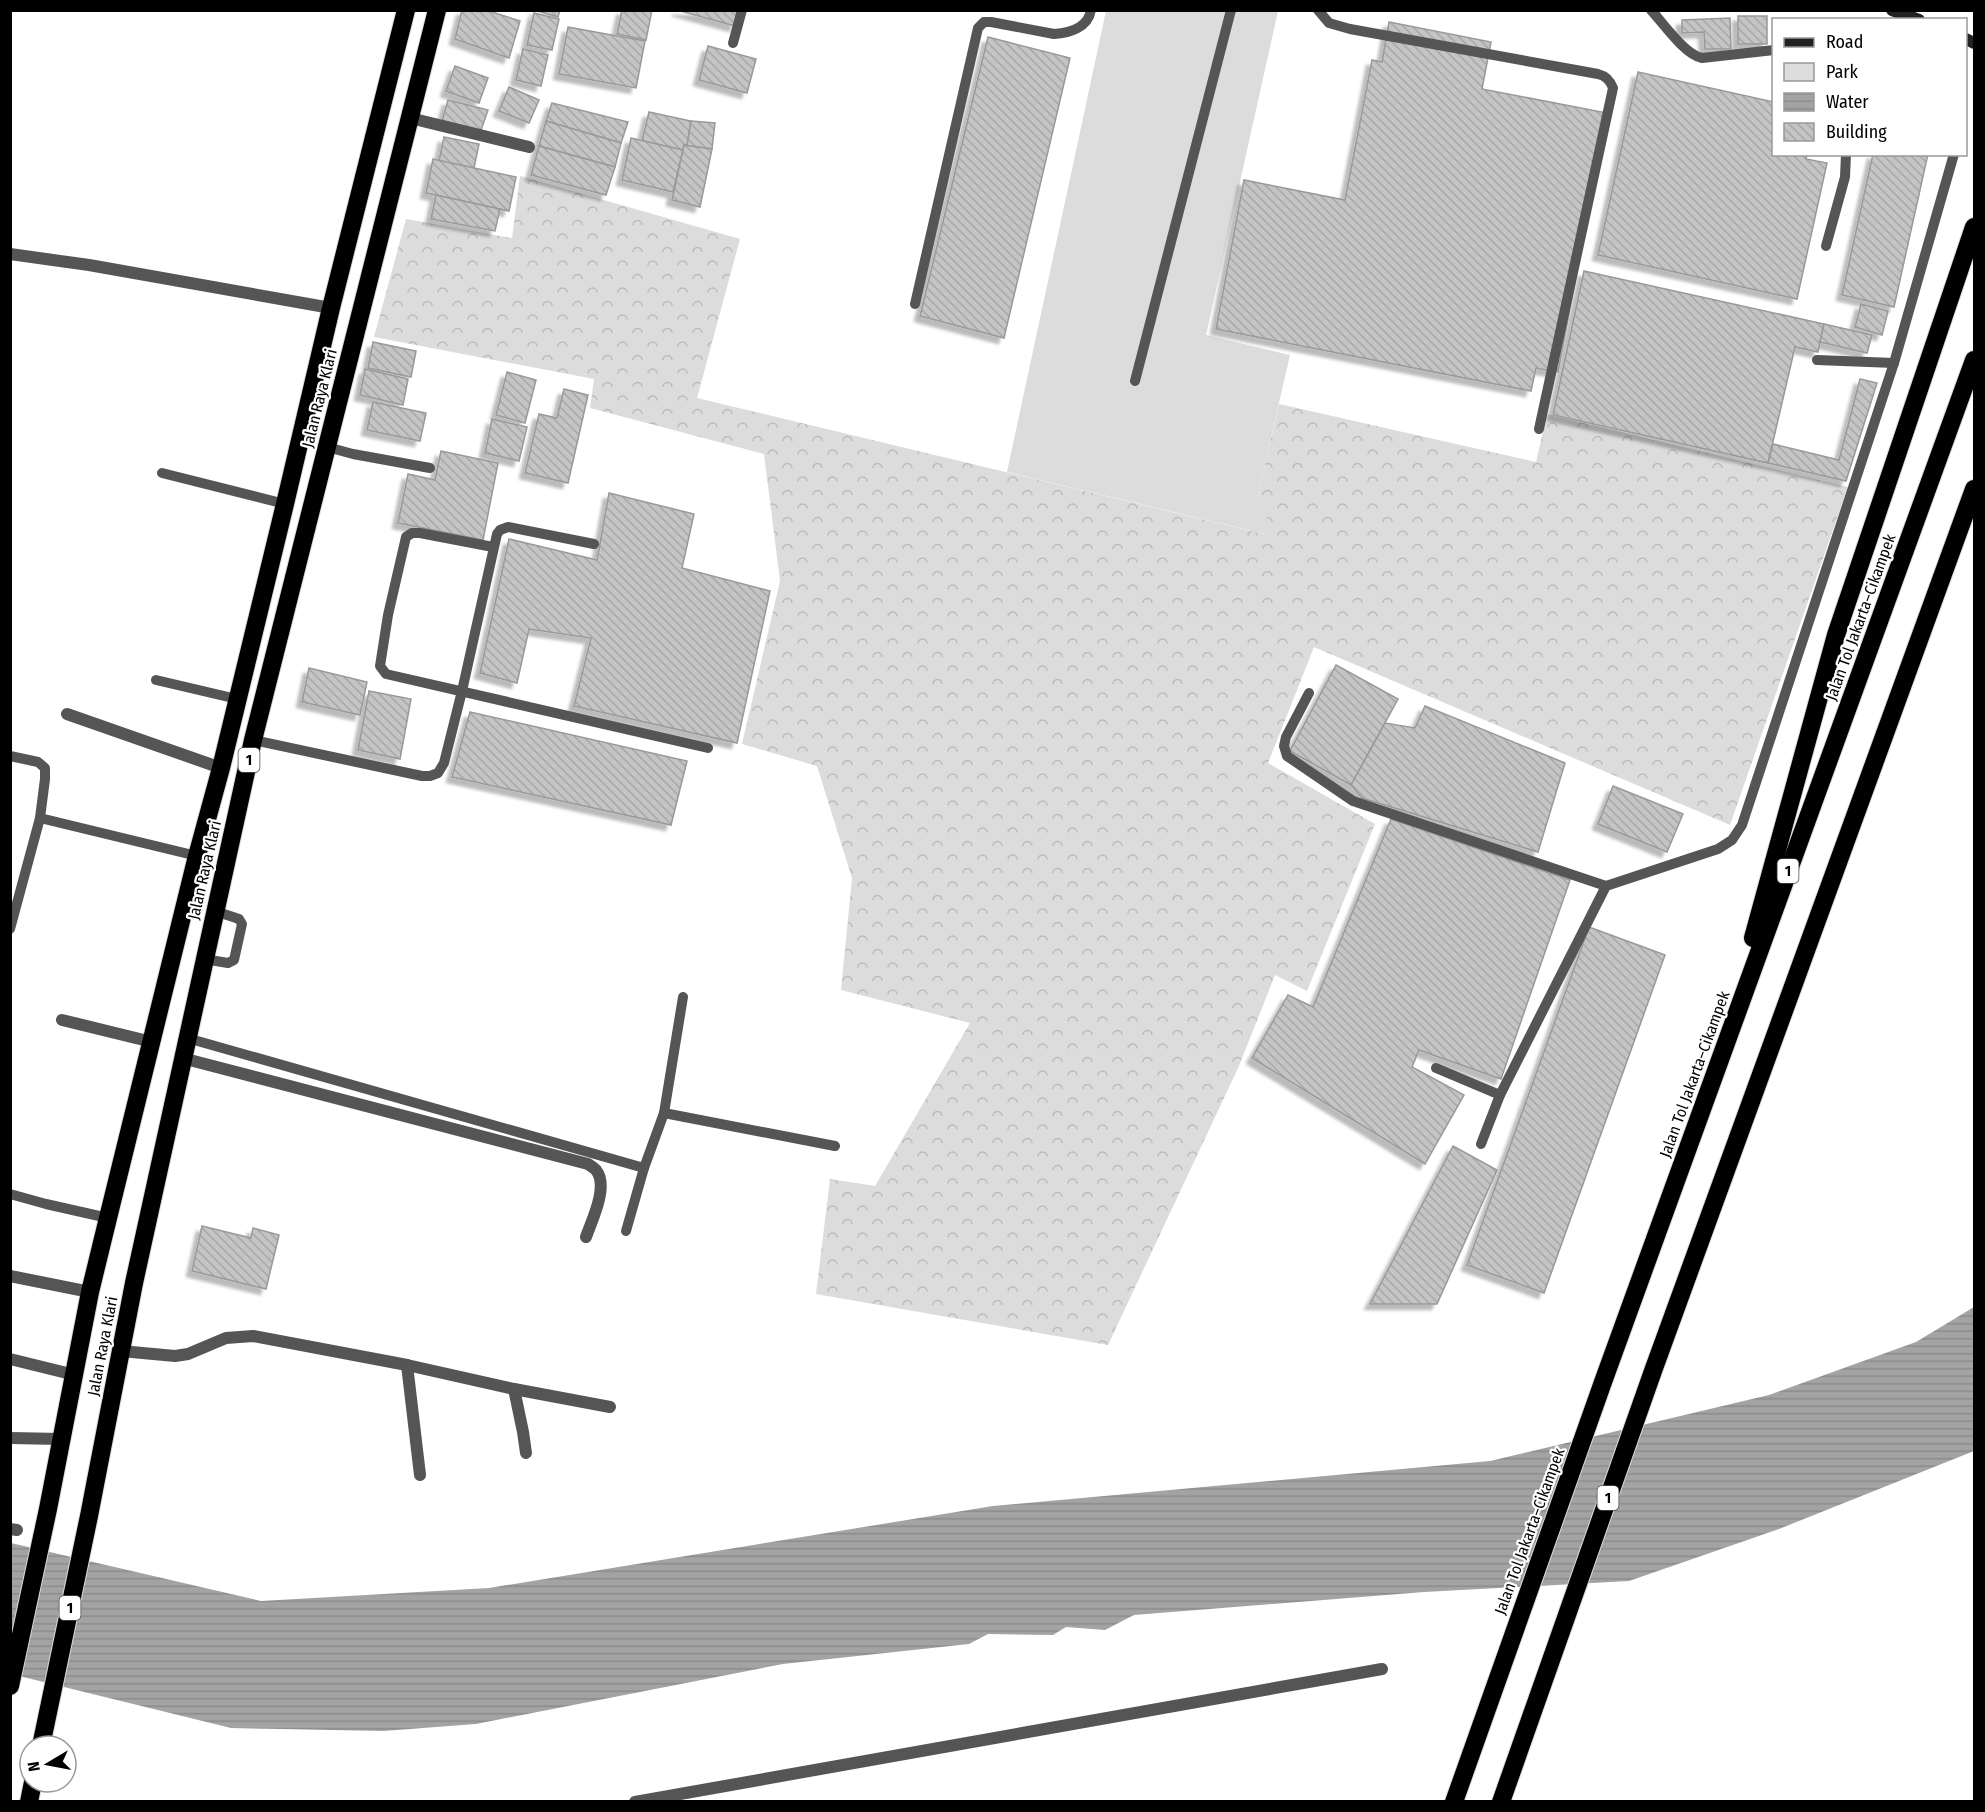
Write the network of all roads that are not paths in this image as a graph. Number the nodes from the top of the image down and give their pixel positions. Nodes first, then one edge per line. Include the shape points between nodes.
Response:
1 (406, 10) edge
2 (437, 10) edge
3 (742, 10) edge
4 (1091, 10) edge
5 (1231, 10) edge
6 (1318, 10) edge
7 (1651, 10) edge
8 (1892, 10) edge
9 (1914, 18) edge
10 (733, 43) dead end
11 (1772, 50) edge
12 (410, 118) junction
13 (529, 147) dead end
14 (1846, 156) edge
15 (1953, 156) edge
16 (1974, 227) edge
17 (1826, 246) dead end
18 (10, 254) edge
19 (915, 304) dead end
20 (331, 308) junction
21 (1817, 360) dead end
22 (1974, 360) edge
23 (1894, 363) junction
24 (1135, 381) dead end
25 (1539, 429) dead end
26 (327, 447) junction
27 (430, 468) dead end
28 (162, 473) dead end
29 (1974, 489) edge
30 (285, 504) junction
31 (594, 544) dead end
32 (493, 547) junction
33 (156, 680) dead end
34 (462, 691) junction
35 (1309, 693) dead end
36 (237, 699) junction
37 (67, 714) dead end
38 (253, 740) junction
39 (708, 748) dead end
40 (10, 756) edge
41 (221, 768) junction
42 (40, 818) junction
43 (197, 856) junction
44 (1606, 886) junction
45 (215, 911) junction
46 (10, 929) edge
47 (204, 959) junction
48 (683, 997) dead end
49 (62, 1020) dead end
50 (187, 1038) junction
51 (152, 1042) junction
52 (182, 1058) junction
53 (1718, 1065) junction
54 (1436, 1068) dead end
55 (1500, 1095) junction
56 (664, 1113) junction
57 (1481, 1144) dead end
58 (835, 1146) dead end
59 (644, 1168) junction
60 (10, 1194) edge
61 (108, 1218) junction
62 (626, 1231) dead end
63 (586, 1237) dead end
64 (10, 1276) edge
65 (90, 1292) junction
66 (121, 1351) junction
67 (10, 1359) edge
68 (407, 1365) junction
69 (75, 1375) junction
70 (514, 1389) junction
71 (609, 1407) dead end
72 (10, 1438) edge
73 (61, 1439) junction
74 (526, 1453) dead end
75 (420, 1474) dead end
76 (1382, 1669) dead end
77 (10, 1686) edge
78 (44, 1734) edge
79 (636, 1802) edge
80 (1454, 1802) edge
81 (1501, 1802) edge

1 - 20 highway, Jalan Raya Klari / 1
2 - 12 highway, Jalan Raya Klari / 1
3 - 10 lane
4 - 19 lane via 1090,18 1082,26 1064,34 991,22 978,28
5 - 24 lane
6 - 25 lane via 1329,23 1350,29 1598,74 1611,82 1613,88
7 - 11 lane via 1696,57
8 - 9 street
12 - 13 street
12 - 26 highway, Jalan Raya Klari / 1
14 - 17 lane via 1845,177
15 - 23 lane
16 - 53 highway via 1836,635
18 - 20 street
20 - 30 highway, Jalan Raya Klari / 1
21 - 23 lane
22 - 53 highway, Jalan Tol Jakarta–Cikampek / 1
23 - 44 lane via 1742,825 1732,840 1718,849
26 - 27 lane
26 - 38 highway, Jalan Raya Klari / 1
28 - 30 lane
29 - 81 highway, 1 via 1653,1371
30 - 36 highway, Jalan Raya Klari / 1
31 - 32 lane via 508,527 500,530
32 - 34 lane
32 - 34 lane via 420,533 408,535 388,615 382,670
33 - 36 lane
34 - 38 lane via 444,763 438,773 430,776
34 - 39 lane
35 - 44 lane via 1286,737 1287,756 1353,801
36 - 41 highway, Jalan Raya Klari / 1
37 - 41 street
38 - 45 highway, Jalan Raya Klari / 1
40 - 42 lane via 38,762 45,768
41 - 43 highway, Jalan Raya Klari / 1
42 - 43 lane
42 - 46 lane
43 - 51 highway, Jalan Raya Klari / 1
44 - 55 lane
45 - 47 highway, Jalan Raya Klari / 1
45 - 47 lane via 242,921 234,960 228,963
47 - 50 highway, Jalan Raya Klari / 1
48 - 56 lane
49 - 51 street
50 - 52 highway, Jalan Raya Klari / 1
50 - 59 lane
51 - 61 highway, Jalan Raya Klari / 1
52 - 63 street via 588,1164 597,1171 601,1194
52 - 66 highway, Jalan Raya Klari / 1
53 - 80 highway, Jalan Tol Jakarta–Cikampek / 1
54 - 55 lane
55 - 57 lane
56 - 58 lane
56 - 59 lane
59 - 62 lane
60 - 61 lane
61 - 65 highway, Jalan Raya Klari / 1
64 - 65 street
65 - 69 highway, Jalan Raya Klari / 1
66 - 68 street via 175,1356 226,1338 253,1336
66 - 78 highway, Jalan Raya Klari / 1
67 - 69 street
68 - 70 street
68 - 75 street
69 - 73 highway, Jalan Raya Klari / 1
70 - 71 street
70 - 74 street
72 - 73 street
73 - 77 highway, Jalan Raya Klari / 1
76 - 79 street

